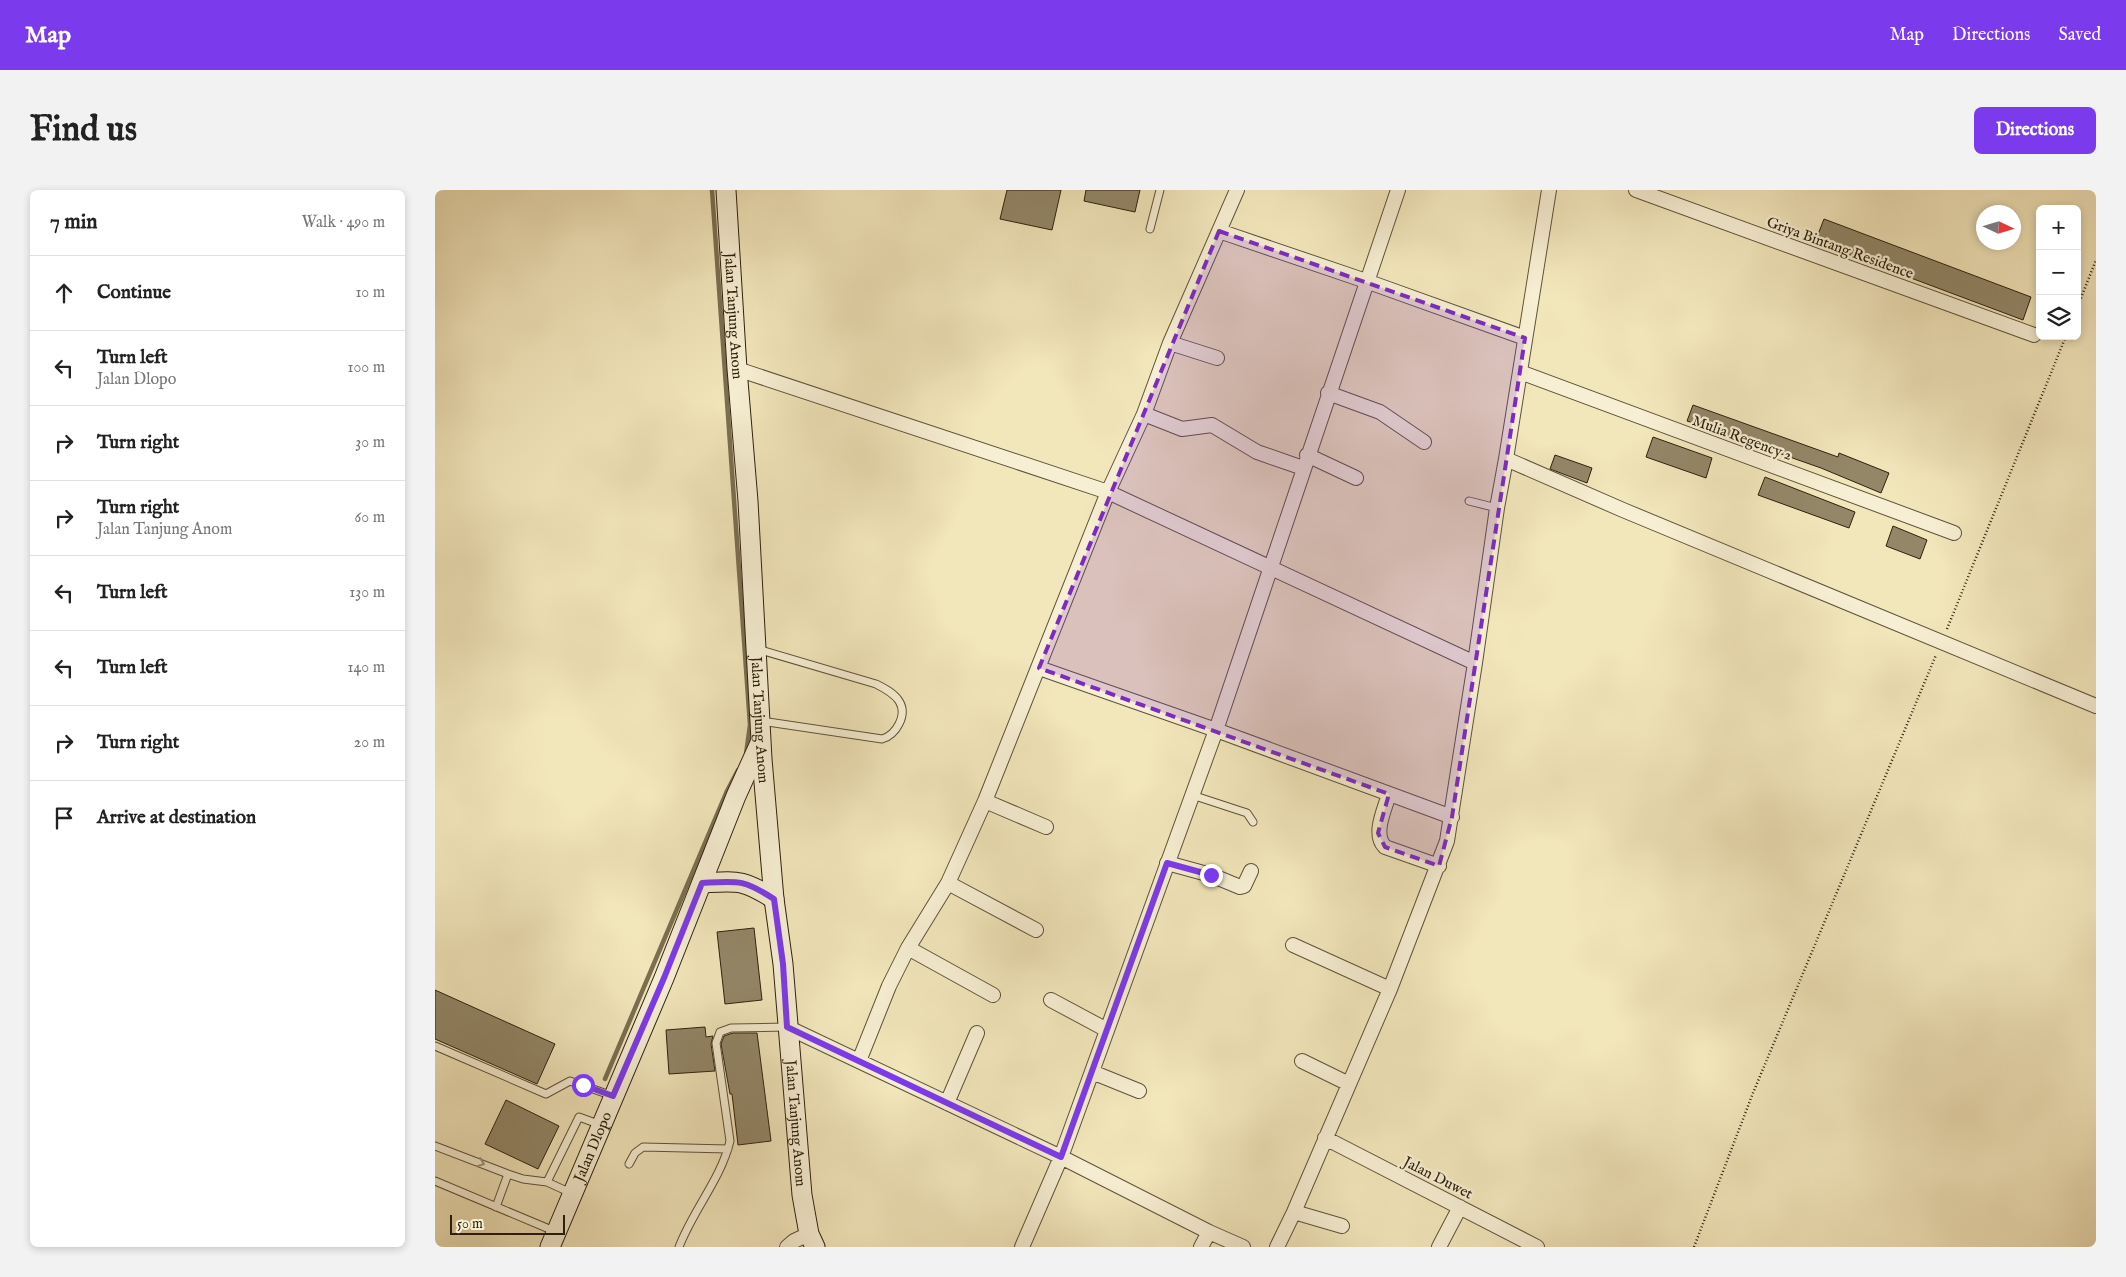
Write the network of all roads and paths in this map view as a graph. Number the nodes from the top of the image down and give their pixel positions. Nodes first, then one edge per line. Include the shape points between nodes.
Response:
1 (726, 190) edge
2 (1160, 190) edge
3 (1237, 190) edge
4 (1398, 190) edge
5 (1549, 190) edge
6 (1636, 190) edge
7 (1151, 229) dead end
8 (1219, 230) junction
9 (2096, 260) edge
10 (1366, 281) junction
11 (2081, 298) edge
12 (2034, 335) dead end
13 (1525, 338) junction
14 (2064, 340) edge
15 (1170, 342) junction
16 (1217, 358) dead end
17 (737, 369) junction
18 (1520, 372) junction
19 (1329, 393) junction
20 (1144, 414) junction
21 (1424, 442) dead end
22 (1307, 455) junction
23 (1507, 459) junction
24 (1303, 468) junction
25 (1356, 478) dead end
26 (1108, 492) junction
27 (1469, 501) dead end
28 (1497, 508) junction
29 (1954, 533) dead end
30 (1270, 566) junction
31 (1942, 642) junction
32 (757, 649) junction
33 (1475, 663) junction
34 (1039, 668) junction
35 (2096, 706) edge
36 (761, 721) junction
37 (1215, 730) junction
38 (761, 741) junction
39 (1389, 794) junction
40 (1192, 795) junction
41 (985, 801) junction
42 (1452, 817) junction
43 (1253, 822) dead end
44 (1046, 827) dead end
45 (1167, 863) junction
46 (1439, 866) junction
47 (1251, 871) dead end
48 (702, 883) junction
49 (948, 883) junction
50 (774, 899) junction
51 (1036, 930) dead end
52 (1293, 945) dead end
53 (908, 948) junction
54 (1390, 989) junction
55 (993, 995) dead end
56 (1051, 1000) dead end
57 (787, 1027) junction
58 (1107, 1030) junction
59 (977, 1034) dead end
60 (435, 1046) edge
61 (859, 1061) junction
62 (1302, 1061) dead end
63 (1092, 1072) junction
64 (1349, 1084) junction
65 (1139, 1091) dead end
66 (613, 1096) junction
67 (947, 1103) junction
68 (597, 1123) junction
69 (1325, 1138) junction
70 (435, 1146) edge
71 (728, 1149) junction
72 (1061, 1157) junction
73 (629, 1164) dead end
74 (508, 1174) junction
75 (435, 1181) edge
76 (547, 1182) junction
77 (572, 1194) junction
78 (496, 1206) junction
79 (1460, 1207) junction
80 (1295, 1212) junction
81 (1342, 1226) dead end
82 (1209, 1232) junction
83 (553, 1239) edge
84 (812, 1240) edge
85 (679, 1247) edge
86 (787, 1247) edge
87 (1022, 1247) edge
88 (1201, 1247) edge
89 (1243, 1247) edge
90 (1277, 1247) edge
91 (1439, 1247) edge
92 (1537, 1247) edge
93 (1694, 1247) edge

1 - 17 main road, Jalan Tanjung Anom
2 - 7 lane
3 - 8 street
4 - 10 street
5 - 13 street
6 - 12 street, Griya Bintang Residence
8 - 10 street
8 - 15 street
9 - 11 path
10 - 13 street
10 - 19 street
13 - 18 street
14 - 31 path
15 - 16 street
15 - 20 street
17 - 26 street
17 - 32 main road, Jalan Tanjung Anom
18 - 23 street
18 - 29 street, Mulia Regency 2
19 - 21 street via 1380,412
19 - 22 street
20 - 24 street via 1182,428 1212,425 1257,452
20 - 26 street
22 - 24 street
22 - 25 street
23 - 28 street
23 - 31 street
24 - 30 street
26 - 30 street
26 - 34 street
27 - 28 lane
28 - 33 street
30 - 33 street
30 - 37 street
31 - 35 street
31 - 93 path via 1753,1093
32 - 36 main road, Jalan Tanjung Anom
32 - 36 lane via 876,684 899,700 902,708 899,725 890,737 882,739
33 - 42 street
34 - 37 street
34 - 41 street
36 - 38 main road, Jalan Tanjung Anom
37 - 39 street
37 - 40 street
38 - 48 main road, Jalan Dlopo
38 - 50 main road, Jalan Tanjung Anom
39 - 42 street
39 - 46 street via 1379,833 1380,842 1385,847
40 - 43 lane via 1247,812
40 - 45 street
41 - 44 street
41 - 49 street
42 - 46 street
45 - 47 street via 1240,887 1244,886
45 - 58 street
46 - 54 street
48 - 50 main road via 746,883
48 - 66 main road, Jalan Dlopo
49 - 51 street
49 - 53 street
50 - 57 main road, Jalan Tanjung Anom
52 - 54 street
53 - 55 street
53 - 61 street
54 - 64 street
56 - 58 street
57 - 61 street
57 - 71 lane via 737,1027 720,1032 716,1043 730,1141
57 - 84 main road, Jalan Tanjung Anom via 802,1194
58 - 63 street
59 - 67 street
60 - 66 lane via 546,1094 570,1082
61 - 67 street
62 - 64 street
63 - 65 street
63 - 72 street
64 - 69 street
66 - 68 main road, Jalan Dlopo
67 - 72 street
68 - 76 lane via 581,1117 575,1121
68 - 77 main road, Jalan Dlopo
69 - 79 street, Jalan Duwet
69 - 80 street
70 -> 74 lane
71 - 73 lane via 643,1147 635,1152
71 - 85 lane
72 - 82 street
72 - 87 street
74 - 76 lane
74 - 78 lane
75 - 78 lane
76 - 77 lane
77 - 83 main road, Jalan Dlopo
78 - 83 lane
79 - 91 street
79 - 92 street, Jalan Duwet
80 - 81 street
80 - 90 street
82 - 88 street
82 - 89 street
84 - 86 street via 794,1241

